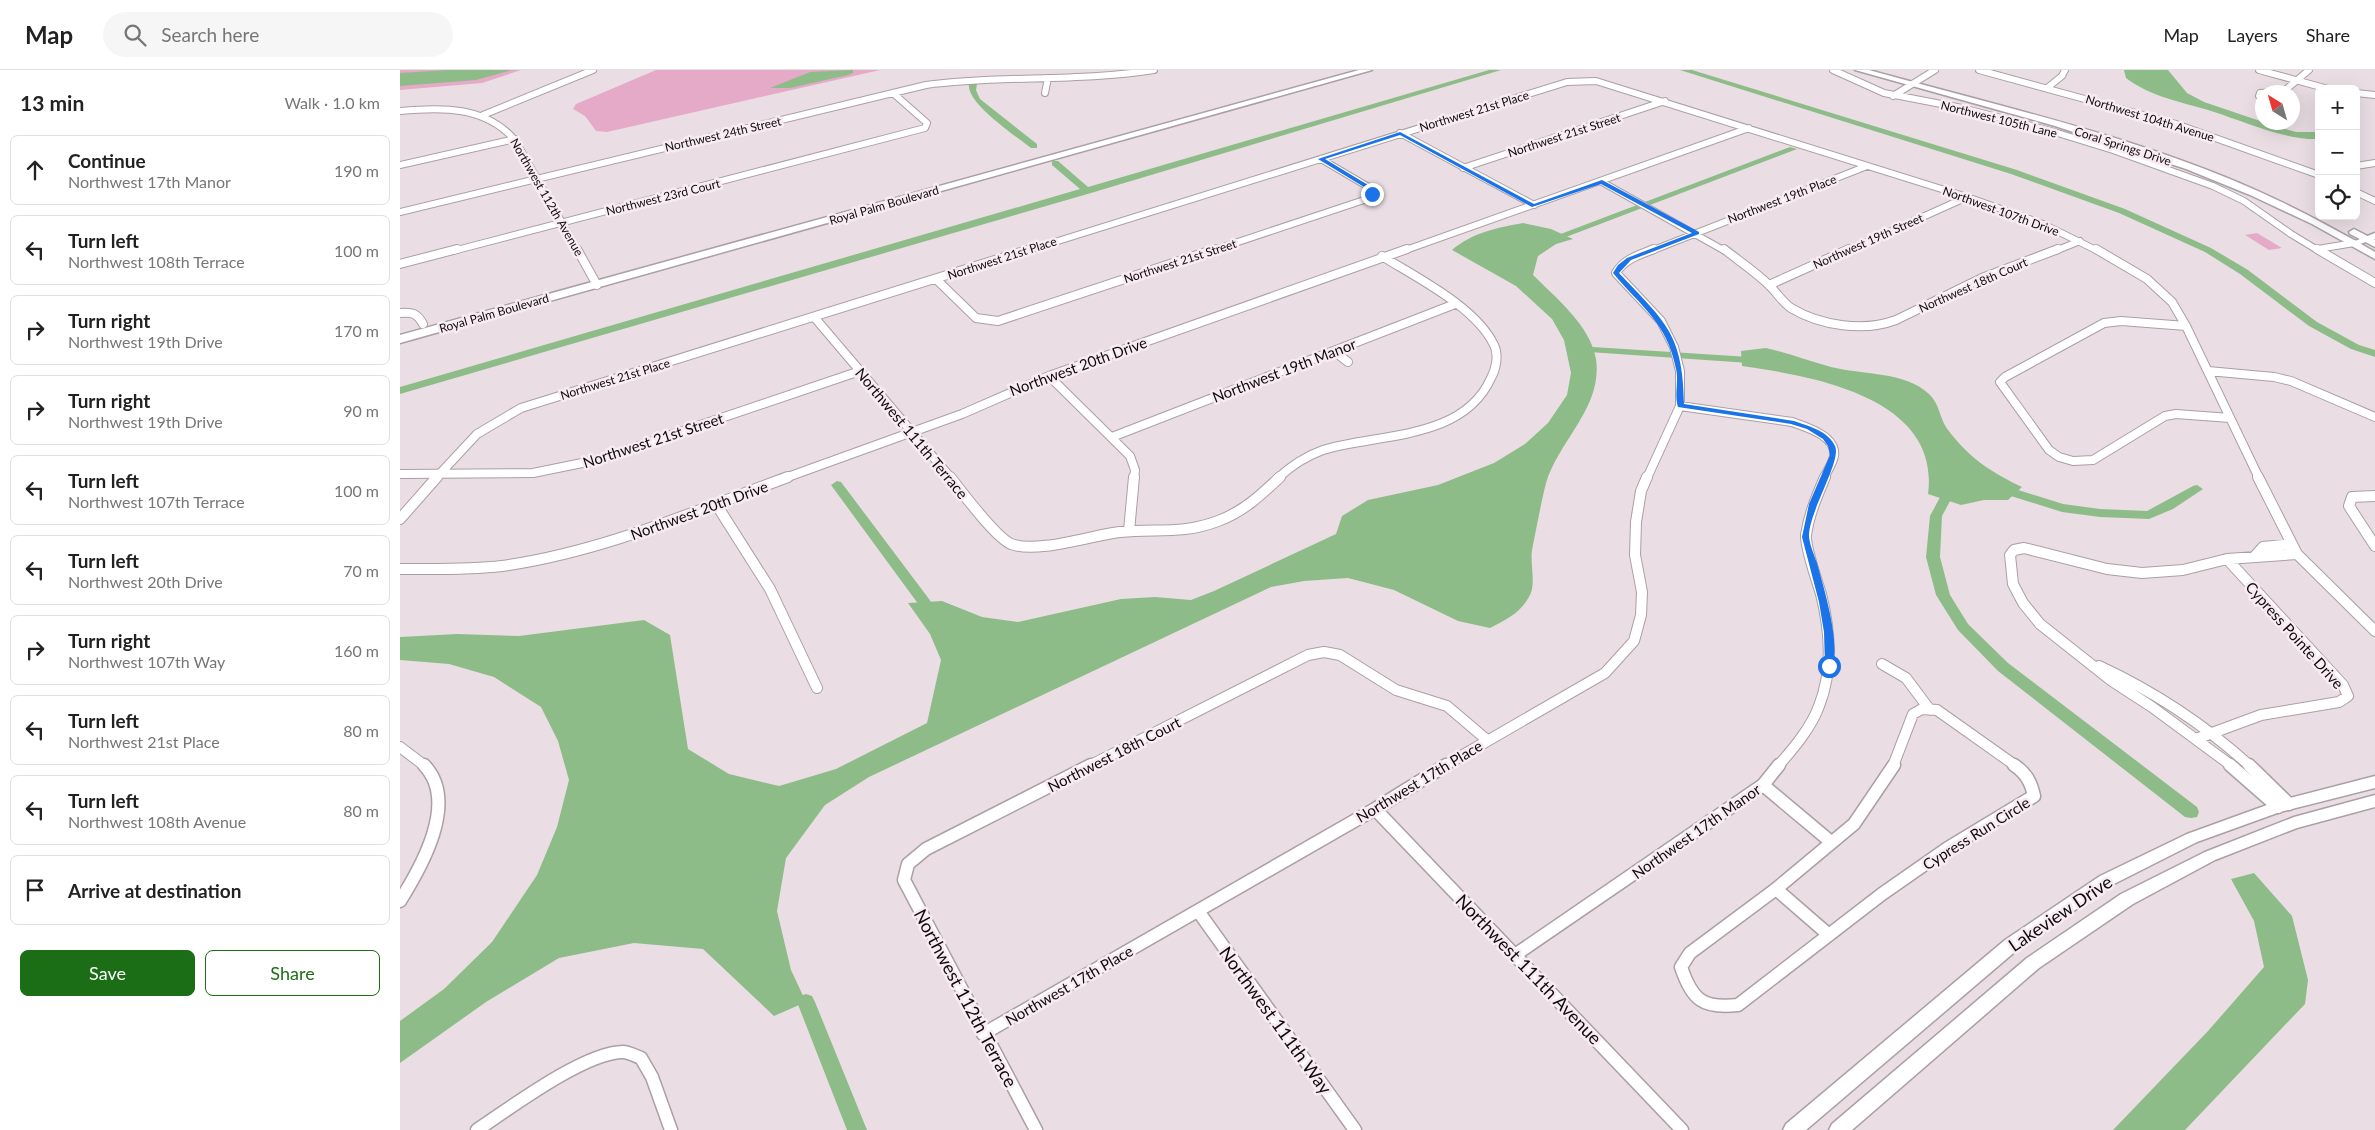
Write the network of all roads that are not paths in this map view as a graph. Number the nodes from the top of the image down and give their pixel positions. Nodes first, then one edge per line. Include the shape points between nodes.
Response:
1 (593, 70) edge
2 (1154, 70) edge
3 (1345, 70) edge
4 (1368, 70) edge
5 (1833, 70) edge
6 (1859, 70) edge
7 (1882, 70) edge
8 (1935, 70) edge
9 (1979, 70) edge
10 (2064, 70) edge
11 (2259, 70) edge
12 (2309, 70) edge
13 (1048, 78) junction
14 (1584, 80) joint
15 (2298, 82) junction
16 (1915, 83) junction
17 (2294, 85) edge
18 (2315, 86) edge
19 (2047, 88) junction
20 (1045, 93) dead end
21 (2360, 93) edge
22 (893, 94) junction
23 (2375, 95) edge
24 (1893, 96) junction
25 (1665, 101) junction
26 (400, 111) edge
27 (484, 115) junction
28 (1749, 128) junction
29 (1400, 133) junction
30 (515, 139) junction
31 (1321, 159) junction
32 (2375, 163) edge
33 (400, 165) edge
34 (2360, 165) edge
35 (1867, 166) junction
36 (1463, 168) junction
37 (2315, 174) edge
38 (537, 178) junction
39 (1602, 182) junction
40 (2360, 194) edge
41 (1967, 197) junction
42 (2375, 201) edge
43 (1534, 206) junction
44 (400, 212) edge
45 (2315, 214) edge
46 (2330, 220) edge
47 (561, 223) junction
48 (1697, 233) junction
49 (2370, 237) edge
50 (2080, 241) junction
51 (2354, 243) junction
52 (2375, 244) edge
53 (2318, 249) junction
54 (1382, 256) junction
55 (2375, 256) edge
56 (400, 264) edge
57 (936, 279) junction
58 (595, 281) junction
59 (2375, 283) edge
60 (1769, 285) junction
61 (1455, 304) junction
62 (400, 313) edge
63 (815, 318) junction
64 (423, 324) junction
65 (2186, 326) junction
66 (400, 331) edge
67 (400, 340) edge
68 (1334, 351) junction
69 (1348, 362) dead end
70 (2208, 371) junction
71 (860, 372) junction
72 (1049, 376) junction
73 (1680, 406) junction
74 (2375, 417) edge
75 (2230, 418) junction
76 (911, 432) junction
77 (1112, 437) junction
78 (400, 474) edge
79 (440, 474) junction
80 (2375, 496) edge
81 (716, 504) junction
82 (400, 519) edge
83 (1129, 531) junction
84 (2292, 544) junction
85 (2375, 546) edge
86 (2297, 554) junction
87 (2254, 556) junction
88 (2227, 559) junction
89 (400, 569) edge
90 (2375, 630) edge
91 (2087, 661) junction
92 (1882, 664) dead end
93 (817, 688) dead end
94 (1930, 710) junction
95 (2212, 733) junction
96 (2196, 739) junction
97 (1488, 740) junction
98 (400, 747) edge
99 (2375, 782) edge
100 (1763, 785) junction
101 (2375, 801) edge
102 (2283, 806) junction
103 (1375, 809) junction
104 (1831, 842) junction
105 (908, 864) joint
106 (1776, 889) junction
107 (400, 901) edge
108 (1198, 911) junction
109 (1829, 935) junction
110 (1515, 955) junction
111 (983, 1034) junction
112 (477, 1130) edge
113 (670, 1130) edge
114 (1036, 1130) edge
115 (1355, 1130) edge
116 (1682, 1130) edge
117 (1792, 1130) edge
118 (1838, 1130) edge

1 - 27 street
2 - 13 street, Northwest 24th Street
3 - 58 main road, Royal Palm Boulevard
4 - 58 main road, Royal Palm Boulevard
5 - 24 street, Northwest 105th Lane
6 - 16 main road, Coral Springs Drive
7 - 16 main road, Coral Springs Drive
8 - 16 street
9 - 19 street, Northwest 104th Avenue
10 - 19 street via 2062,76
11 - 15 street
12 - 15 street
13 - 20 street
13 - 22 street, Northwest 24th Street via 944,82
14 - 25 street, Northwest 107th Drive via 1610,84
14 - 29 street, Northwest 21st Place via 1567,82
15 - 17 street
15 - 18 street
16 - 24 street
16 - 45 main road, Coral Springs Drive via 2166,151 2261,188
16 - 51 main road, Coral Springs Drive via 2192,168 2291,210
19 - 37 street, Northwest 104th Avenue via 2176,124
21 - 23 street
22 - 38 street, Northwest 24th Street
22 - 47 street, Northwest 23rd Court via 927,123 925,128
24 - 53 street, Northwest 105th Lane via 2008,119 2170,170 2244,201
25 - 28 street, Northwest 107th Drive
25 - 36 street, Northwest 21st Street
26 - 27 street, Northwest 112th Avenue via 455,111
27 - 30 street, Northwest 112th Avenue via 503,125
28 - 35 street, Northwest 107th Drive
28 - 39 street, Northwest 20th Drive
29 - 31 street, Northwest 21st Place
29 - 36 street
30 - 33 street
30 - 38 street, Northwest 112th Avenue
31 - 57 street, Northwest 21st Place
31 - 57 street, Northwest 21st Street via 1372,189 1372,194 1367,199 998,321 976,318
32 - 34 street
35 - 41 street, Northwest 107th Drive
35 - 48 street, Northwest 19th Place
36 - 43 street
38 - 44 street, Northwest 24th Street
38 - 47 street, Northwest 112th Avenue
39 - 43 street, Northwest 20th Drive
39 - 48 street, Northwest 18th Court
40 - 42 street
41 - 50 street, Northwest 107th Drive via 2044,224
41 - 60 street, Northwest 19th Street
43 - 54 street, Northwest 20th Drive
46 - 49 main road, Coral Springs Drive
47 - 56 street, Northwest 23rd Court
47 - 58 street, Northwest 112th Avenue
48 - 60 street, Northwest 18th Court via 1721,246
48 - 73 street, Northwest 19th Place via 1629,259 1616,273 1661,321 1674,346 1680,371
49 - 51 street
49 - 52 main road, Coral Springs Drive
50 - 60 street, Northwest 18th Court via 1982,278 1882,325 1846,326 1805,315 1789,307
50 - 65 street, Northwest 107th Drive via 2147,279 2172,302
51 - 52 street
51 - 53 street
51 - 55 main road, Coral Springs Drive
53 - 59 street, Northwest 105th Lane
54 - 61 street
54 - 72 street, Northwest 20th Drive
57 - 63 street, Northwest 21st Place
58 - 64 main road, Royal Palm Boulevard
58 - 67 main road, Royal Palm Boulevard
61 - 68 street, Northwest 19th Manor
61 - 83 street via 1485,330 1495,347 1493,377 1481,395 1464,411 1416,433 1389,440 1342,445 1305,457 1289,466 1246,507 1199,527 1164,532
62 - 64 street via 412,312
63 - 71 street, Northwest 111th Terrace
63 - 79 street, Northwest 21st Place via 521,408 477,434
64 - 66 main road, Royal Palm Boulevard
65 - 70 street, Northwest 107th Drive
65 - 75 street via 2121,320 2104,323 2000,382 2049,450 2073,461 2093,460 2165,416
68 - 69 street
68 - 77 street, Northwest 19th Manor
70 - 74 street via 2291,381
70 - 75 street, Northwest 107th Drive
71 - 76 street, Northwest 111th Terrace
71 - 79 street, Northwest 21st Street via 565,468 534,473
72 - 76 street, Northwest 20th Drive
72 - 77 street
73 - 97 street, Northwest 17th Place via 1641,491 1635,556 1642,592 1641,615 1634,641 1605,674
73 - 100 street, Northwest 17th Manor via 1792,422 1825,437 1834,455 1813,504 1806,537 1824,609 1829,666 1819,707 1795,746
75 - 84 street, Northwest 107th Drive
76 - 81 street, Northwest 20th Drive
76 - 83 street, Northwest 111th Terrace via 1003,540 1012,545 1024,547
77 - 83 street via 1130,456 1135,470
78 - 79 street, Northwest 21st Street
79 - 82 street, Northwest 21st Place
80 - 85 street via 2352,497 2349,506
81 - 89 street, Northwest 20th Drive via 603,544 550,558 466,569
81 - 93 street via 770,590
84 - 86 street, Northwest 107th Drive
84 - 87 street, Cypress Pointe Drive via 2263,547
86 - 87 street, Cypress Pointe Drive
86 - 90 street, Northwest 107th Drive
87 - 88 street, Cypress Pointe Drive
88 - 91 street, Cypress Pointe Drive via 2183,570 2142,573 2107,569 2024,548 2014,550 2010,555 2013,584 2023,603 2040,624
88 - 95 street, Cypress Pointe Drive via 2343,685 2348,696 2338,702 2261,715
91 - 95 street, Cypress Pointe Drive via 2121,676
91 - 96 street, Cypress Pointe Drive
92 - 94 street, Cypress Run Circle via 1906,678
94 - 104 street, Cypress Run Circle via 1922,709 1913,714 1895,763 1875,796 1854,824
94 - 109 street, Cypress Run Circle via 1937,710 2023,771 2034,796 1948,848
95 - 96 street, Cypress Pointe Drive
95 - 102 street, Cypress Pointe Drive via 2249,765
96 - 102 street, Cypress Pointe Drive
97 - 103 street, Northwest 17th Place
97 - 105 street, Northwest 18th Court via 1446,706 1396,690 1340,655 1324,652 1308,656 926,849
98 - 107 street via 420,760 437,782 438,812 433,843
99 - 102 street, Lakeview Drive
100 - 104 street
100 - 110 street, Northwest 17th Manor
101 - 118 street, Lakeview Drive via 2294,823 2210,856 2127,899 2034,963
102 - 117 street, Lakeview Drive via 2192,838 2105,881 2010,945
103 - 108 street, Northwest 17th Place
103 - 110 street, Northwest 111th Avenue
104 - 106 street, Cypress Run Circle
105 - 111 street, Northwest 112th Terrace via 904,880
106 - 109 street
106 - 109 street, Cypress Run Circle via 1690,953 1681,967 1686,986 1702,1003 1716,1008 1738,1006
108 - 111 street, Northwest 17th Place
108 - 115 street, Northwest 111th Way
110 - 116 street, Northwest 111th Avenue
111 - 114 street, Northwest 112th Terrace
112 - 113 street via 556,1078 591,1060 623,1052 642,1058

